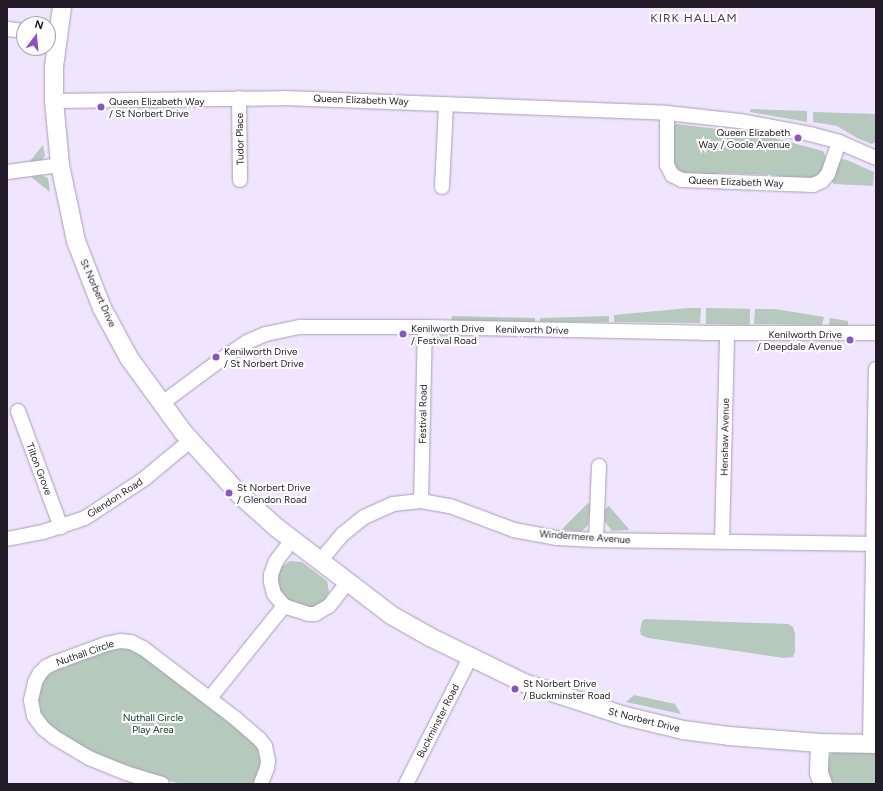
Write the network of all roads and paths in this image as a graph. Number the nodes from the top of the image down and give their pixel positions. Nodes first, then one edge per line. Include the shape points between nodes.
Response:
1 (62, 7) edge
2 (56, 25) edge
3 (54, 56) edge
4 (239, 98) junction
5 (54, 101) junction
6 (446, 104) junction
7 (668, 113) junction
8 (839, 142) junction
9 (876, 158) edge
10 (60, 165) junction
11 (7, 172) edge
12 (240, 180) dead end
13 (442, 187) dead end
14 (424, 327) junction
15 (727, 333) junction
16 (876, 333) edge
17 (876, 369) edge
18 (162, 404) junction
19 (18, 411) dead end
20 (190, 441) junction
21 (600, 466) dead end
22 (421, 501) junction
23 (61, 527) junction
24 (7, 540) edge
25 (292, 540) junction
26 (596, 540) junction
27 (722, 541) junction
28 (874, 544) edge
29 (320, 561) junction
30 (347, 582) junction
31 (284, 606) junction
32 (470, 658) junction
33 (210, 698) junction
34 (820, 743) junction
35 (873, 744) edge
36 (162, 784) edge
37 (261, 784) edge
38 (406, 784) edge
39 (823, 784) edge

1 - 2 street, St Norbert Drive
3 - 5 street, St Norbert Drive
4 - 5 street, Queen Elizabeth Way
4 - 6 street, Queen Elizabeth Way
4 - 12 street, Tudor Place
5 - 10 street, St Norbert Drive
6 - 7 street, Queen Elizabeth Way
6 - 13 street
7 - 8 street, Queen Elizabeth Way via 740,121
7 - 8 street, Queen Elizabeth Way via 667,165 672,175 682,180 813,185 822,181 829,172
8 - 9 street, Queen Elizabeth Way
10 - 11 street
10 - 18 street, St Norbert Drive via 76,241 102,308 129,358
14 - 15 street, Kenilworth Drive
14 - 18 street, Kenilworth Drive via 300,327 266,334 247,342
14 - 22 street, Festival Road
15 - 16 street, Kenilworth Drive
15 - 27 street, Henshaw Avenue
17 - 28 street
18 - 20 street, St Norbert Drive
19 - 23 street, Tilton Grove
20 - 23 street, Glendon Road via 118,498 85,518
20 - 25 street, St Norbert Drive via 239,494
21 - 26 street
22 - 26 street, Windermere Avenue via 450,506 497,524 530,533
22 - 29 street, Windermere Avenue via 393,504 364,517 343,534
23 - 24 street, Glendon Road
25 - 29 street, St Norbert Drive
25 - 31 street via 276,561 271,575 274,594
26 - 27 street, Windermere Avenue
27 - 28 street, Windermere Avenue
28 - 35 street
29 - 30 street, St Norbert Drive
30 - 31 street via 329,606 316,614
30 - 32 street, St Norbert Drive via 391,615
31 - 33 street
32 - 34 street, St Norbert Drive via 524,683 625,716 683,730
32 - 38 street, Buckminster Road
33 - 36 street, Nuthall Circle via 152,652 131,642 106,644 54,663 46,667 35,682 31,700 34,716 54,737 109,767
33 - 37 street, Nuthall Circle via 265,746 268,768
34 - 35 street, St Norbert Drive
34 - 39 street via 819,773

